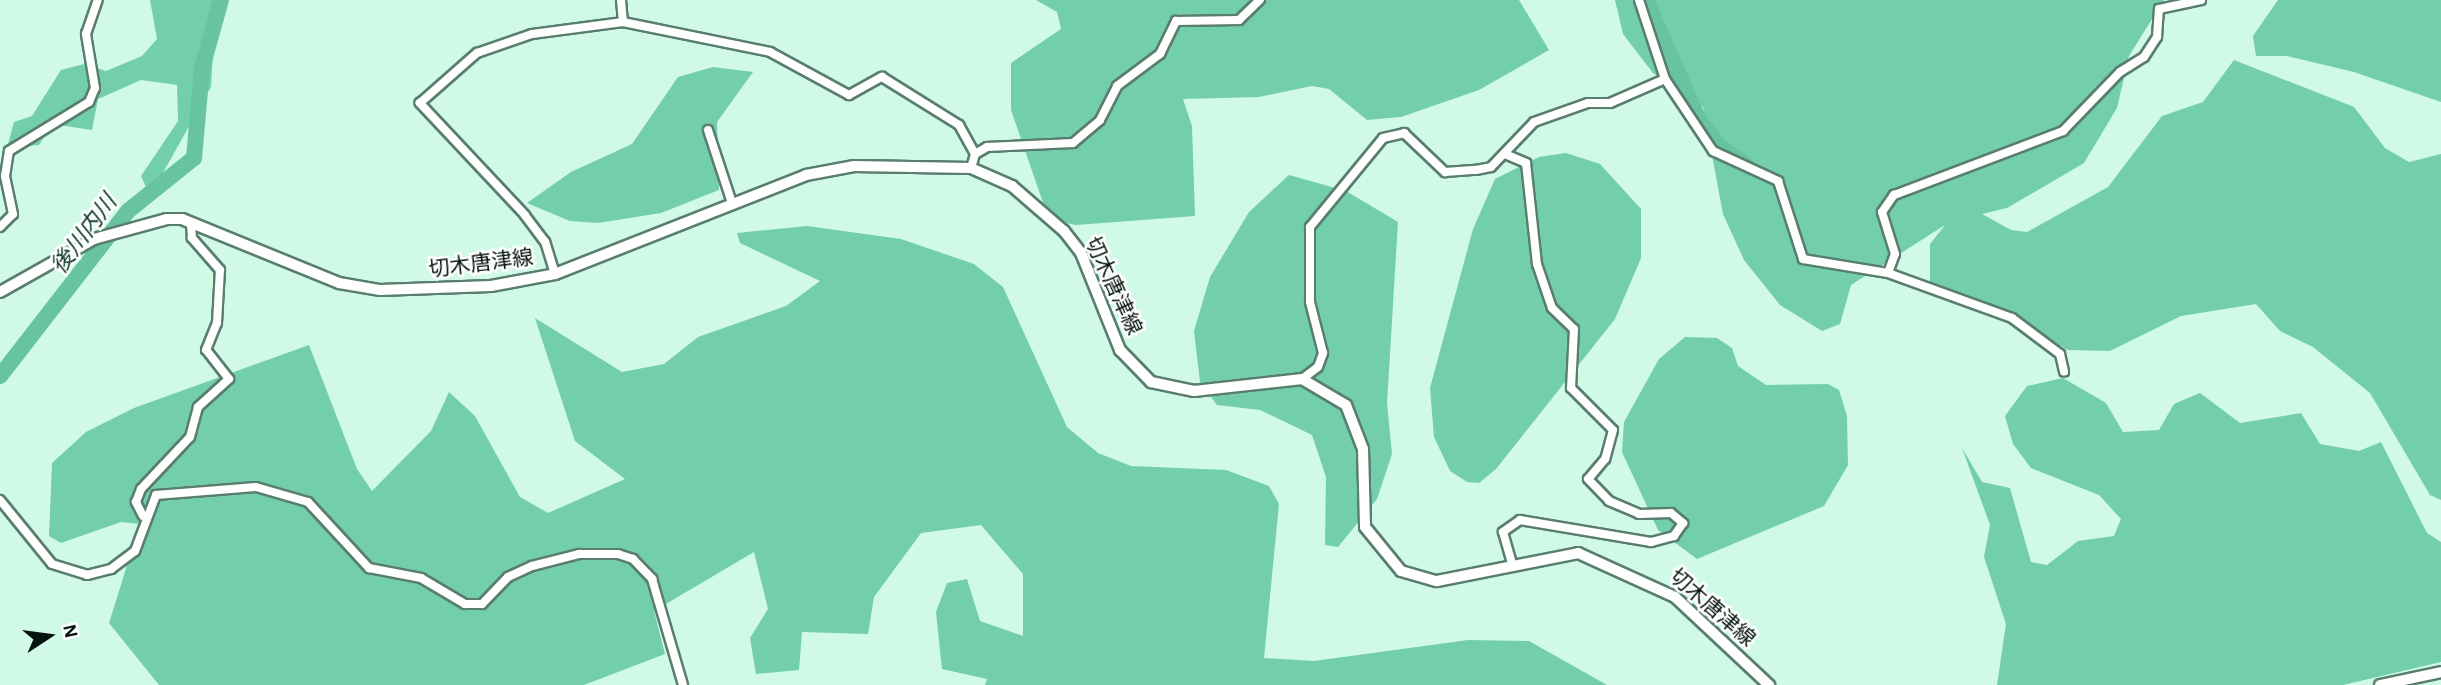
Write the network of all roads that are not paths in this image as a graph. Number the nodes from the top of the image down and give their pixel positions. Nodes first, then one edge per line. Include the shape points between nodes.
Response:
1 (98, 0) edge
2 (621, 0) edge
3 (1260, 0) edge
4 (1639, 0) edge
5 (2202, 0) edge
6 (623, 22) junction
7 (1665, 79) junction
8 (708, 130) dead end
9 (975, 154) junction
10 (1506, 154) junction
11 (971, 168) junction
12 (732, 203) junction
13 (191, 223) junction
14 (0, 227) edge
15 (1888, 273) junction
16 (555, 274) junction
17 (0, 292) edge
18 (2064, 372) dead end
19 (1301, 379) junction
20 (0, 500) edge
21 (144, 516) junction
22 (1512, 563) junction
23 (2441, 673) edge
24 (682, 685) edge
25 (1769, 685) edge
26 (2380, 685) edge

1 - 14 street via 86,34 95,88 89,102 9,150 5,176 13,214
2 - 6 street
3 - 9 street via 1239,20 1176,21 1160,54 1117,86 1100,120 1073,143 1002,145
4 - 7 street
5 - 15 street via 2159,9 2157,37 2144,57 2120,72 2063,131 1894,195 1882,212 1895,254
6 - 9 street via 770,52 849,95 882,77 959,124
6 - 16 street via 565,27 477,53 419,103 525,215 545,242
7 - 10 street via 1609,103 1588,103 1534,122
7 - 15 street via 1713,151 1778,181 1803,259
8 - 12 street
9 - 11 street
10 - 19 street via 1491,167 1445,172 1404,133 1370,150 1310,227 1310,302 1324,353 1318,367
10 - 22 street via 1526,163 1537,264 1552,308 1574,329 1571,388 1613,430 1605,459 1588,479 1609,501 1639,514 1671,513 1683,523 1674,537 1651,542 1520,520 1503,532
11 - 12 main road, 切木唐津線 via 854,166
11 - 19 main road, 切木唐津線 via 1012,186 1064,231 1081,254 1121,350 1151,382 1194,391
12 - 16 main road, 切木唐津線
13 - 16 main road, 切木唐津線 via 304,272 380,290 491,286
13 - 17 main road, 切木唐津線 via 167,219 94,239
13 - 21 street via 192,238 220,270 217,323 206,350 229,379 198,407 190,437 141,489 136,502
15 - 18 street via 2012,318 2060,354
19 - 22 main road, 切木唐津線 via 1325,388 1359,426 1365,527 1385,559 1401,571 1437,580
20 - 21 street via 52,564 87,575 111,569 135,551
21 - 24 street via 150,500 167,491 280,490 322,514 361,564 421,578 465,604 482,604 508,577 532,566 579,554 634,559 652,579
22 - 25 main road, 切木唐津線 via 1578,553 1651,582
23 - 26 main road

